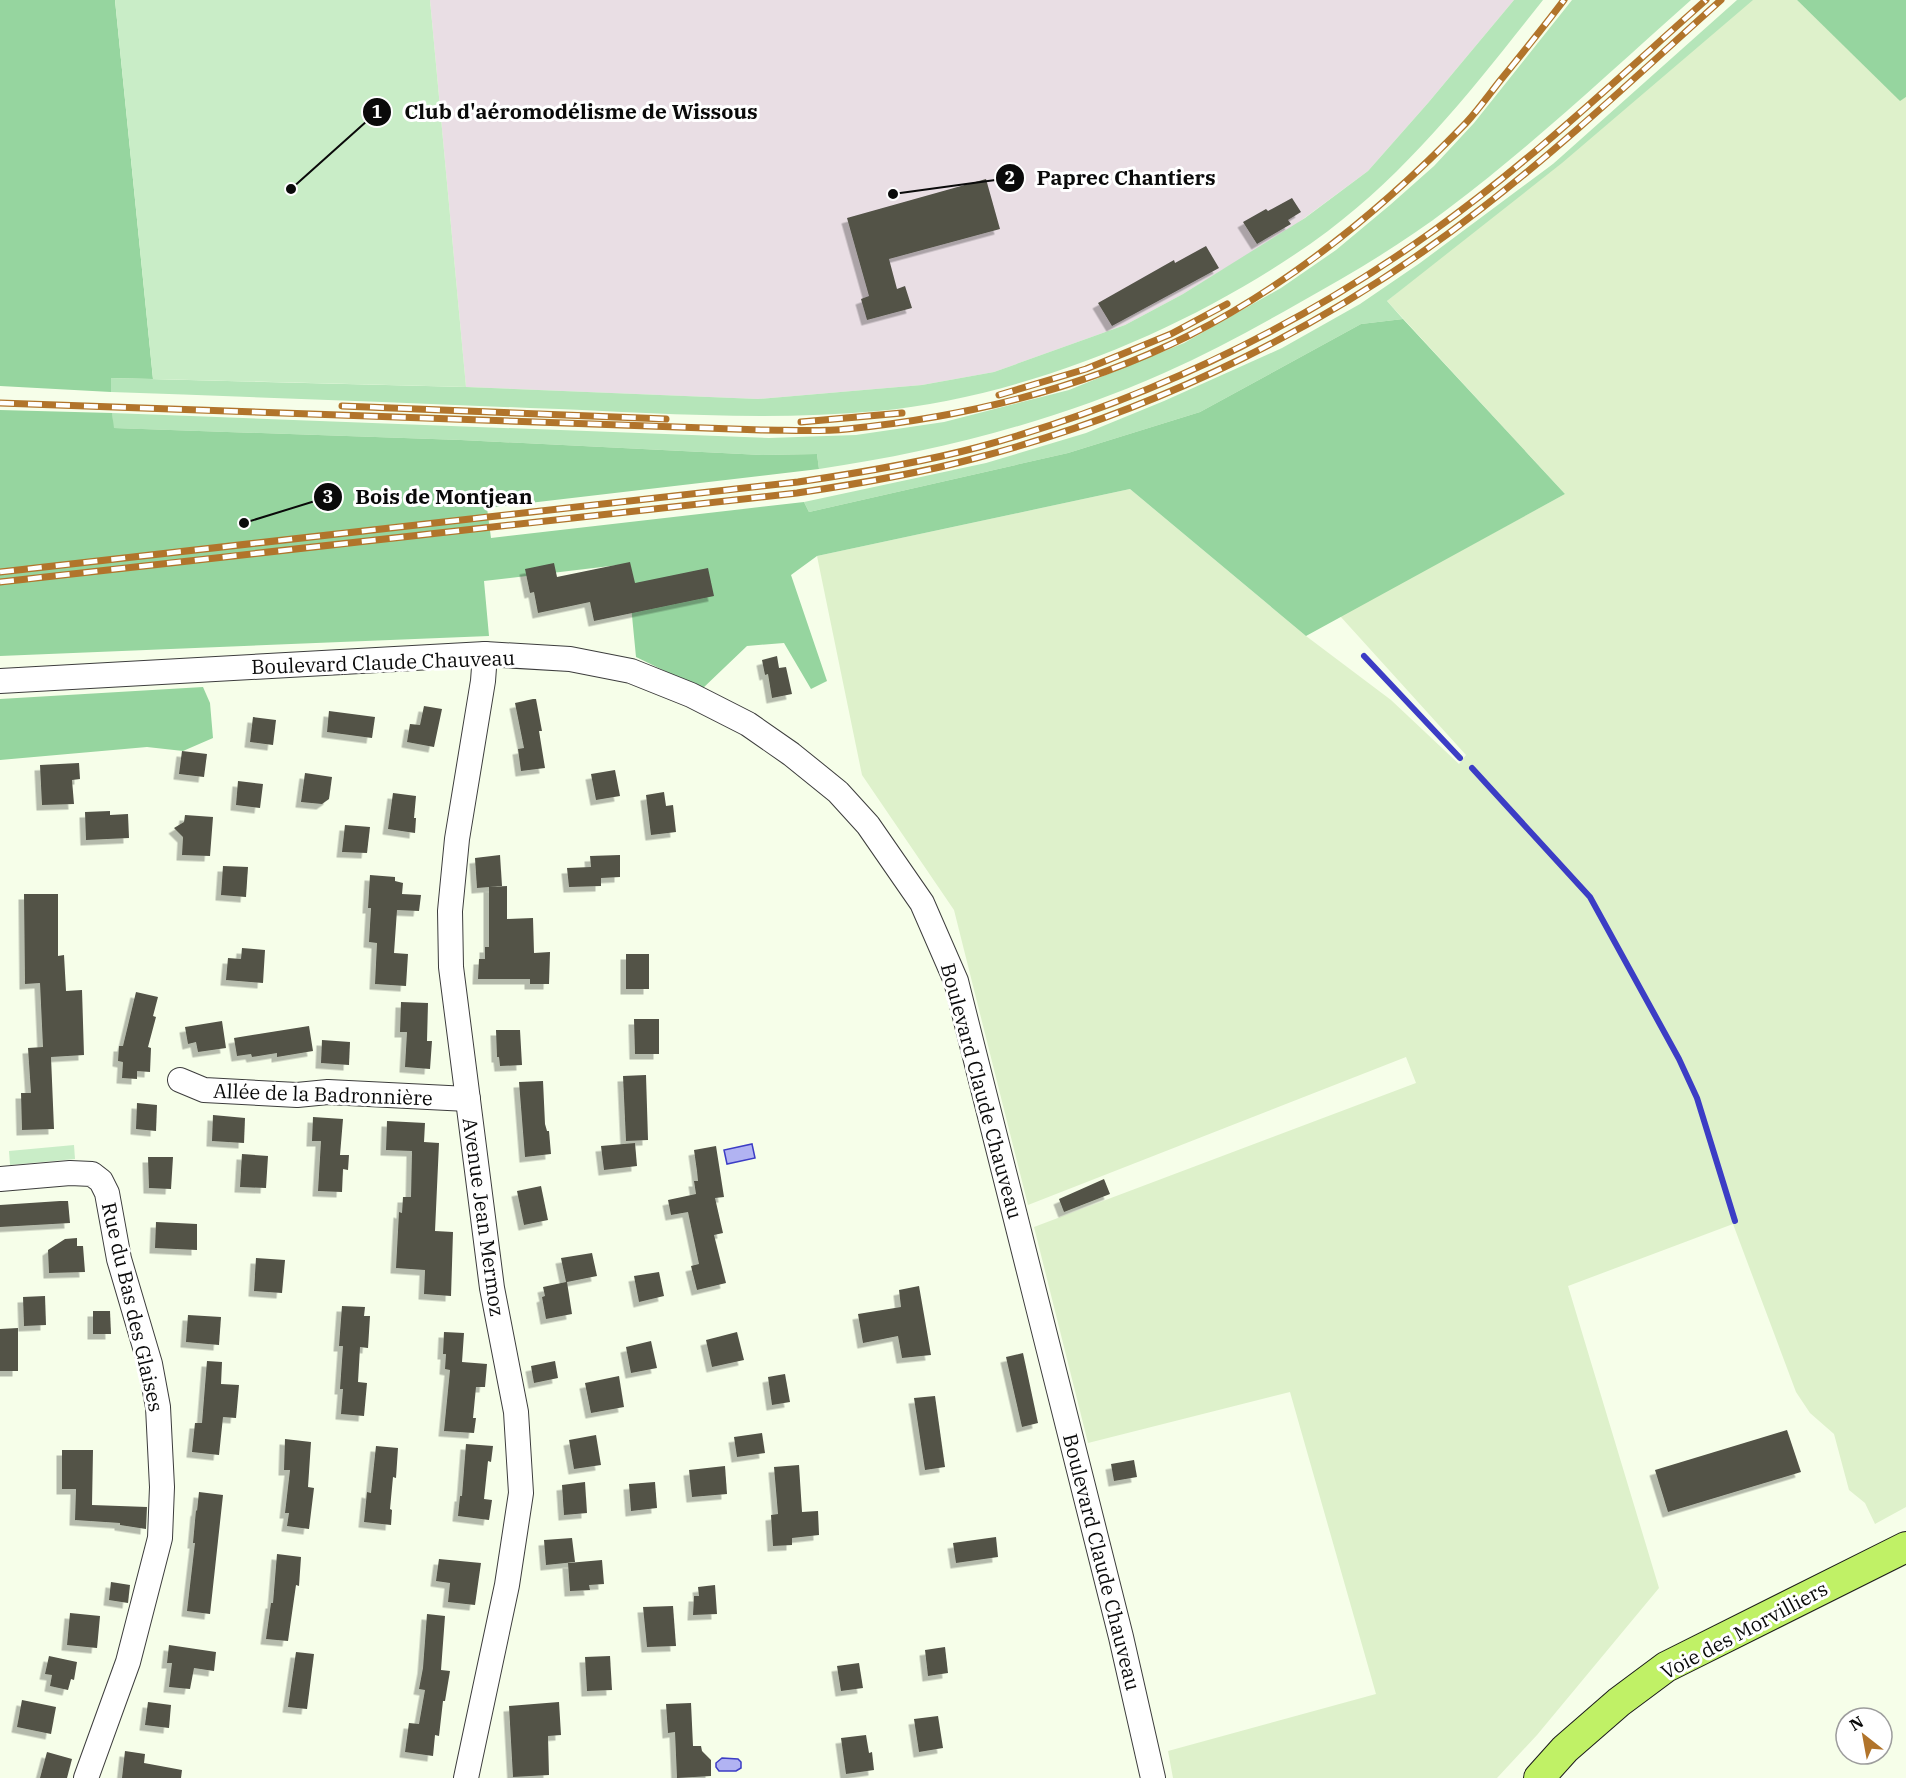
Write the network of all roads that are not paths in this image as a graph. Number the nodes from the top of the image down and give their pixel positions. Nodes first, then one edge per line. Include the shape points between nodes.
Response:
1 (485, 654) junction
2 (0, 681) edge
3 (180, 1080) dead end
4 (468, 1099) junction
5 (0, 1179) edge
6 (1906, 1546) edge
7 (86, 1778) edge
8 (466, 1778) edge
9 (1153, 1778) edge
10 (1539, 1778) edge

1 - 2 street, Boulevard Claude Chauveau
1 - 4 street, Avenue Jean Mermoz via 450,911 451,967
1 - 9 street, Boulevard Claude Chauveau via 570,659 631,671 691,694 748,724 838,792 868,825 922,903 956,981 1113,1603
3 - 4 street, Allée de la Badronnière via 204,1090
4 - 8 street, Avenue Jean Mermoz via 492,1288 516,1412 521,1493 507,1584
5 - 7 street, Rue du Bas des Glaises via 70,1173 92,1174 101,1181 158,1407 160,1538 128,1662
6 - 10 main road, Voie des Morvilliers via 1666,1667 1618,1702

